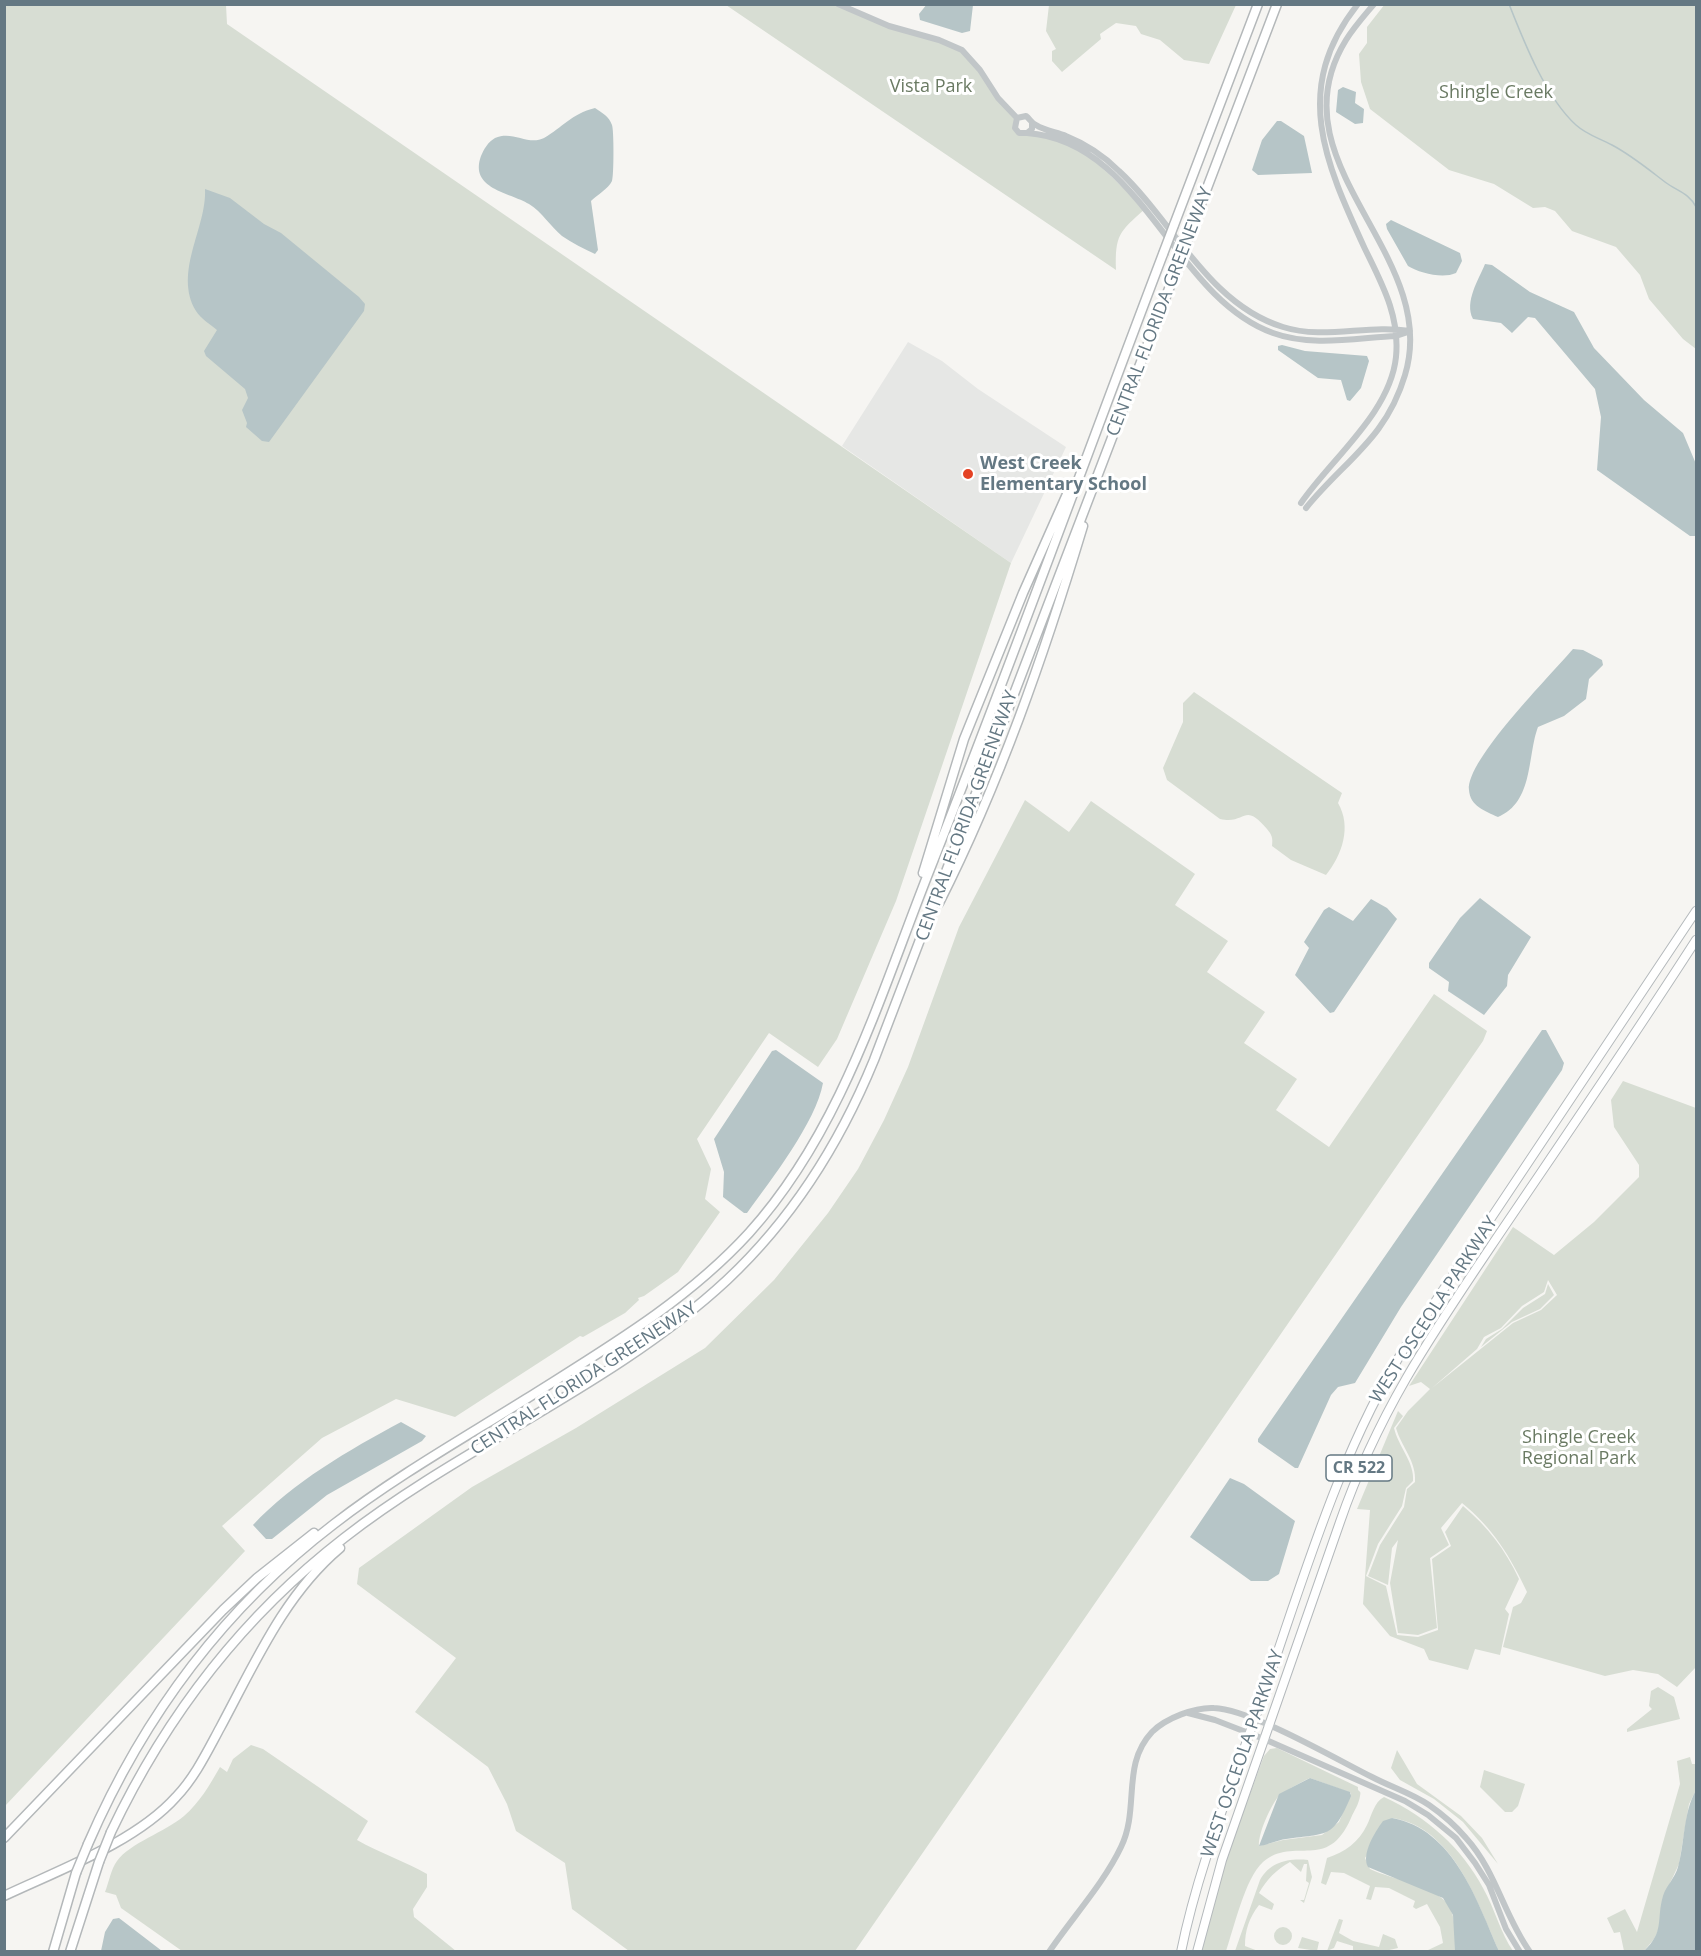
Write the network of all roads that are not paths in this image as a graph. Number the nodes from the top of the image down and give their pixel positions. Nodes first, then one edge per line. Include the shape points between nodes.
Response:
1 (838, 4) edge
2 (1258, 4) edge
3 (1277, 4) edge
4 (1358, 4) edge
5 (1374, 4) edge
6 (1017, 118) junction
7 (1032, 123) junction
8 (1027, 133) junction
9 (1395, 328) junction
10 (1410, 331) junction
11 (1396, 336) junction
12 (1093, 439) junction
13 (1101, 467) junction
14 (1696, 912) edge
15 (1696, 940) edge
16 (919, 944) junction
17 (898, 950) junction
18 (428, 1461) junction
19 (444, 1471) junction
20 (1188, 1713) junction
21 (1255, 1719) junction
22 (1268, 1727) junction
23 (1250, 1734) junction
24 (1264, 1739) junction
25 (4, 1838) edge
26 (4, 1896) edge
27 (53, 1952) edge
28 (70, 1952) edge
29 (1049, 1952) edge
30 (1181, 1952) edge
31 (1197, 1952) edge
32 (1520, 1952) edge
33 (1530, 1952) edge

1 - 6 street via 962,50
2 - 12 highway, CENTRAL FLORIDA GREENEWAY, bridge
3 - 13 highway, CENTRAL FLORIDA GREENEWAY, bridge
4 - 9 street via 1329,49 1318,107 1329,160 1388,296
5 - 10 street via 1345,42 1333,67 1326,110 1328,134 1334,156 1393,267
6 - 7 street via 1026,116
6 - 8 street via 1017,130
7 - 8 street
7 - 9 street via 1081,143 1108,160 1135,186 1214,282 1271,324 1314,333
8 - 11 street via 1059,141 1106,167 1208,286 1259,326 1304,339
9 - 10 street
9 - 11 street
10 - 11 street
10 - 11 street via 1406,373 1387,420 1371,441 1303,506 1332,462 1378,409 1396,358
12 - 17 highway, CENTRAL FLORIDA GREENEWAY
12 - 17 highway via 1050,529 964,739
13 - 16 highway, CENTRAL FLORIDA GREENEWAY
13 - 16 highway via 1053,625 1002,766
14 - 21 main road, WEST OSCEOLA PARKWAY / CR 522 via 1382,1387 1336,1487
15 - 22 main road, WEST OSCEOLA PARKWAY / CR 522 via 1395,1394 1350,1493
16 - 19 highway, CENTRAL FLORIDA GREENEWAY via 845,1125 807,1188 761,1245 721,1285 670,1326
17 - 18 highway, CENTRAL FLORIDA GREENEWAY via 830,1117 793,1178 749,1233 661,1312
18 - 25 highway via 351,1505 249,1586
18 - 27 highway, bridge via 323,1532 280,1568 230,1618 185,1672 121,1773 76,1873
19 - 26 highway via 349,1541 304,1585 277,1624 197,1769 168,1805 130,1834
19 - 28 highway, bridge via 337,1544 292,1581 243,1630 199,1683 172,1721 111,1832
20 - 21 street via 1213,1708
20 - 23 street
20 - 29 street via 1155,1730 1141,1747 1131,1773 1131,1815 1121,1848
21 - 22 street
21 - 23 main road, WEST OSCEOLA PARKWAY / CR 522
22 - 24 main road, WEST OSCEOLA PARKWAY / CR 522
22 - 33 street via 1409,1793 1441,1814 1485,1863
23 - 24 street
23 - 30 main road, WEST OSCEOLA PARKWAY / CR 522 via 1199,1882
24 - 31 main road, WEST OSCEOLA PARKWAY / CR 522 via 1213,1888
24 - 32 street via 1405,1801 1445,1828 1481,1871

